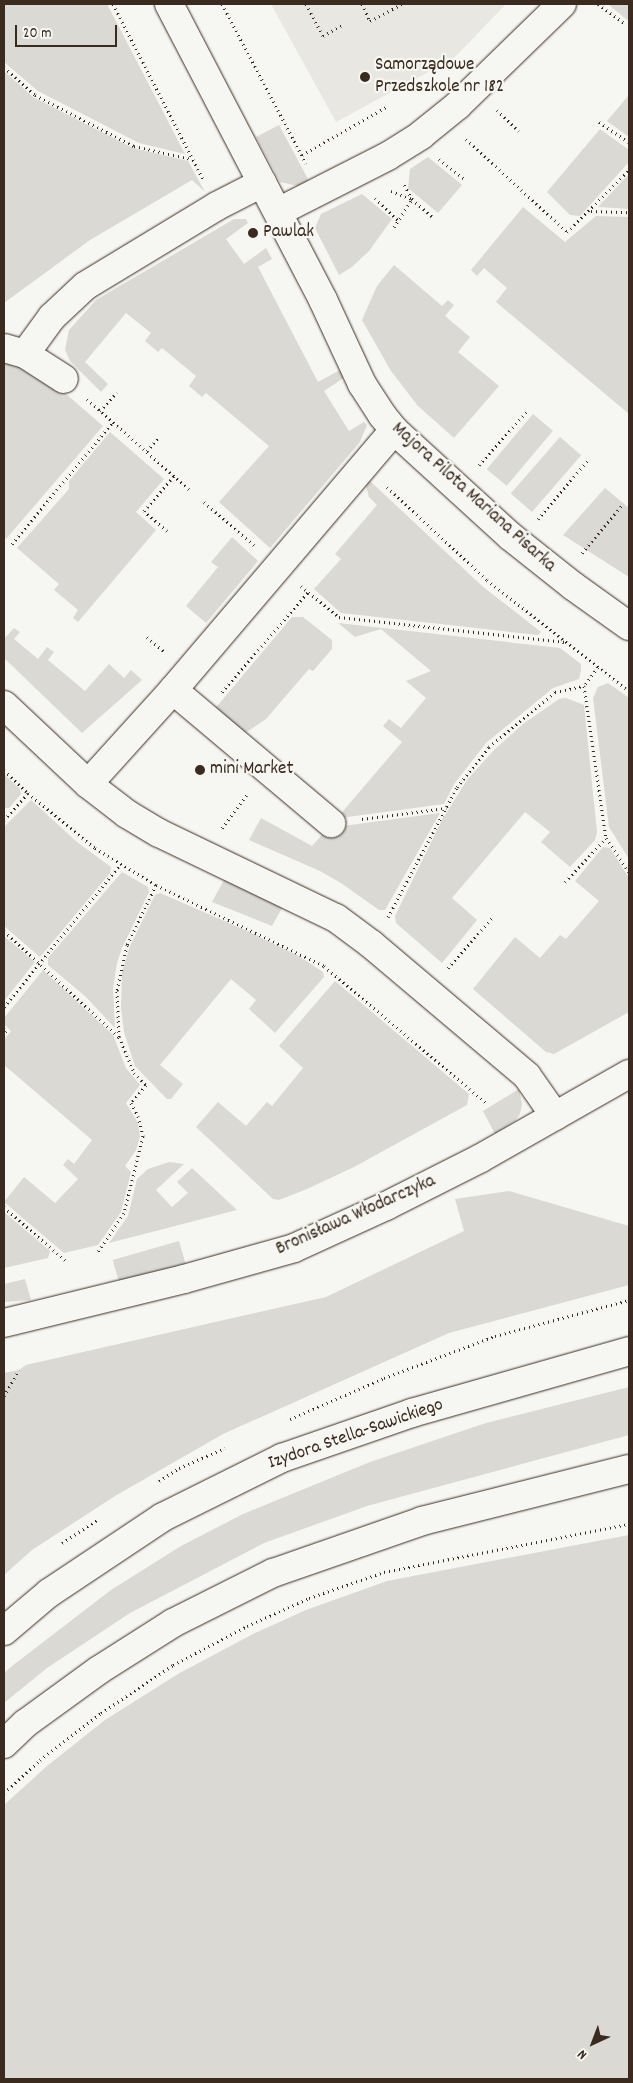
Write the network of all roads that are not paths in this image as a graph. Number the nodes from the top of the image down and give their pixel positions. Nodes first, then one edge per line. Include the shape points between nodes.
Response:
1 (168, 4) edge
2 (562, 4) edge
3 (262, 183) junction
4 (278, 212) junction
5 (14, 351) edge
6 (64, 379) road end
7 (394, 430) junction
8 (628, 623) edge
9 (173, 690) junction
10 (4, 705) edge
11 (88, 784) junction
12 (331, 823) road end
13 (629, 1074) edge
14 (555, 1116) junction
15 (4, 1322) edge
16 (629, 1351) edge
17 (629, 1468) edge
18 (4, 1631) edge
19 (4, 1744) edge

1 - 3 street, Majora Pilota Mariana Pisarka
2 - 4 street via 443,119 388,156
3 - 4 street, Majora Pilota Mariana Pisarka
3 - 5 street via 85,286
4 - 7 street, Majora Pilota Mariana Pisarka via 342,336 362,384
5 - 6 street
7 - 8 street, Majora Pilota Mariana Pisarka via 510,536 573,586
7 - 9 street
9 - 11 street
9 - 12 street
10 - 11 street
11 - 14 street via 127,814 159,833 336,918 527,1076
13 - 14 street, Bronisława Włodarczyka
14 - 15 street, Bronisława Włodarczyka via 473,1163 294,1248 184,1279
16 - 18 street, Izydora Stella-Sawickiego via 412,1413 282,1458 163,1517 49,1594
17 - 19 street via 422,1521 273,1573 173,1624 99,1670 26,1723

